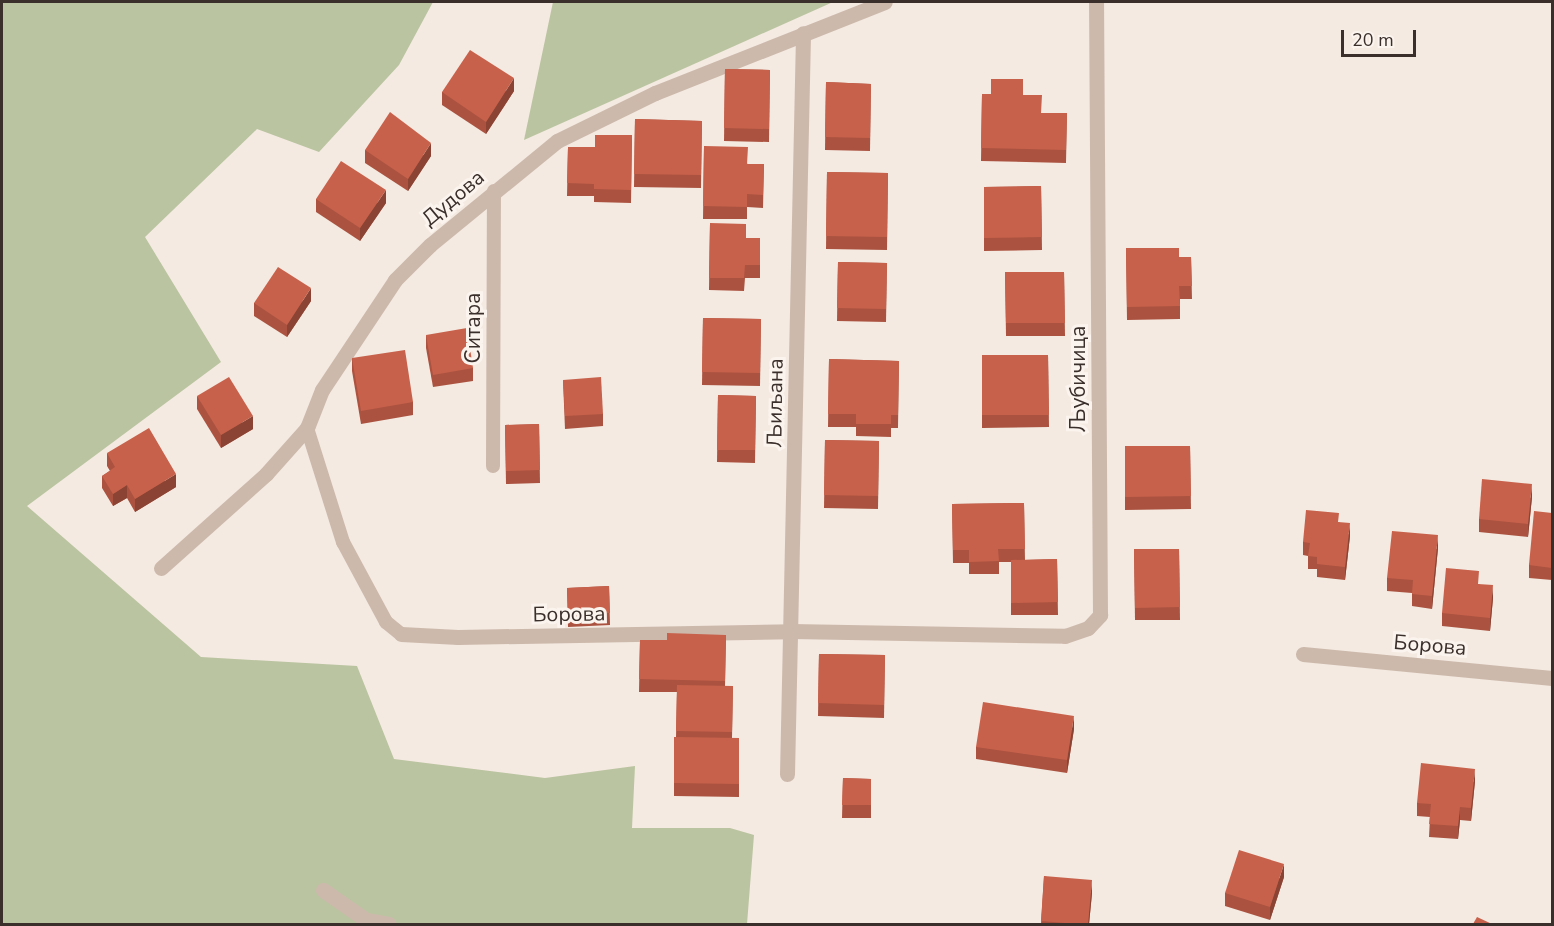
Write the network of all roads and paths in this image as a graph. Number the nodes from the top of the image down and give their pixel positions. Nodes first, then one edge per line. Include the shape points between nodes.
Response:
1 (885, 2) edge
2 (1096, 2) edge
3 (803, 33) junction
4 (494, 191) junction
5 (307, 428) junction
6 (493, 466) dead end
7 (161, 568) dead end
8 (791, 632) junction
9 (401, 634) joint
10 (967, 635) joint
11 (1303, 654) dead end
12 (1552, 678) edge
13 (788, 774) dead end
14 (323, 890) dead end
15 (389, 924) edge

1 - 3 street, Дудова
2 - 10 street, Љубичица via 1100,615 1089,628 1065,636
3 - 4 street, Дудова via 596,119 557,141
3 - 8 street, Љиљана
4 - 5 street, Дудова via 395,280 322,390
4 - 6 lane, Ситара
5 - 7 street, Дудова via 266,474
5 - 9 lane, Борова via 343,542 386,622
8 - 9 street, Борова via 458,637
8 - 10 street, Борова
8 - 13 street, Љиљана
11 - 12 street, Борова
14 - 15 street via 366,920

